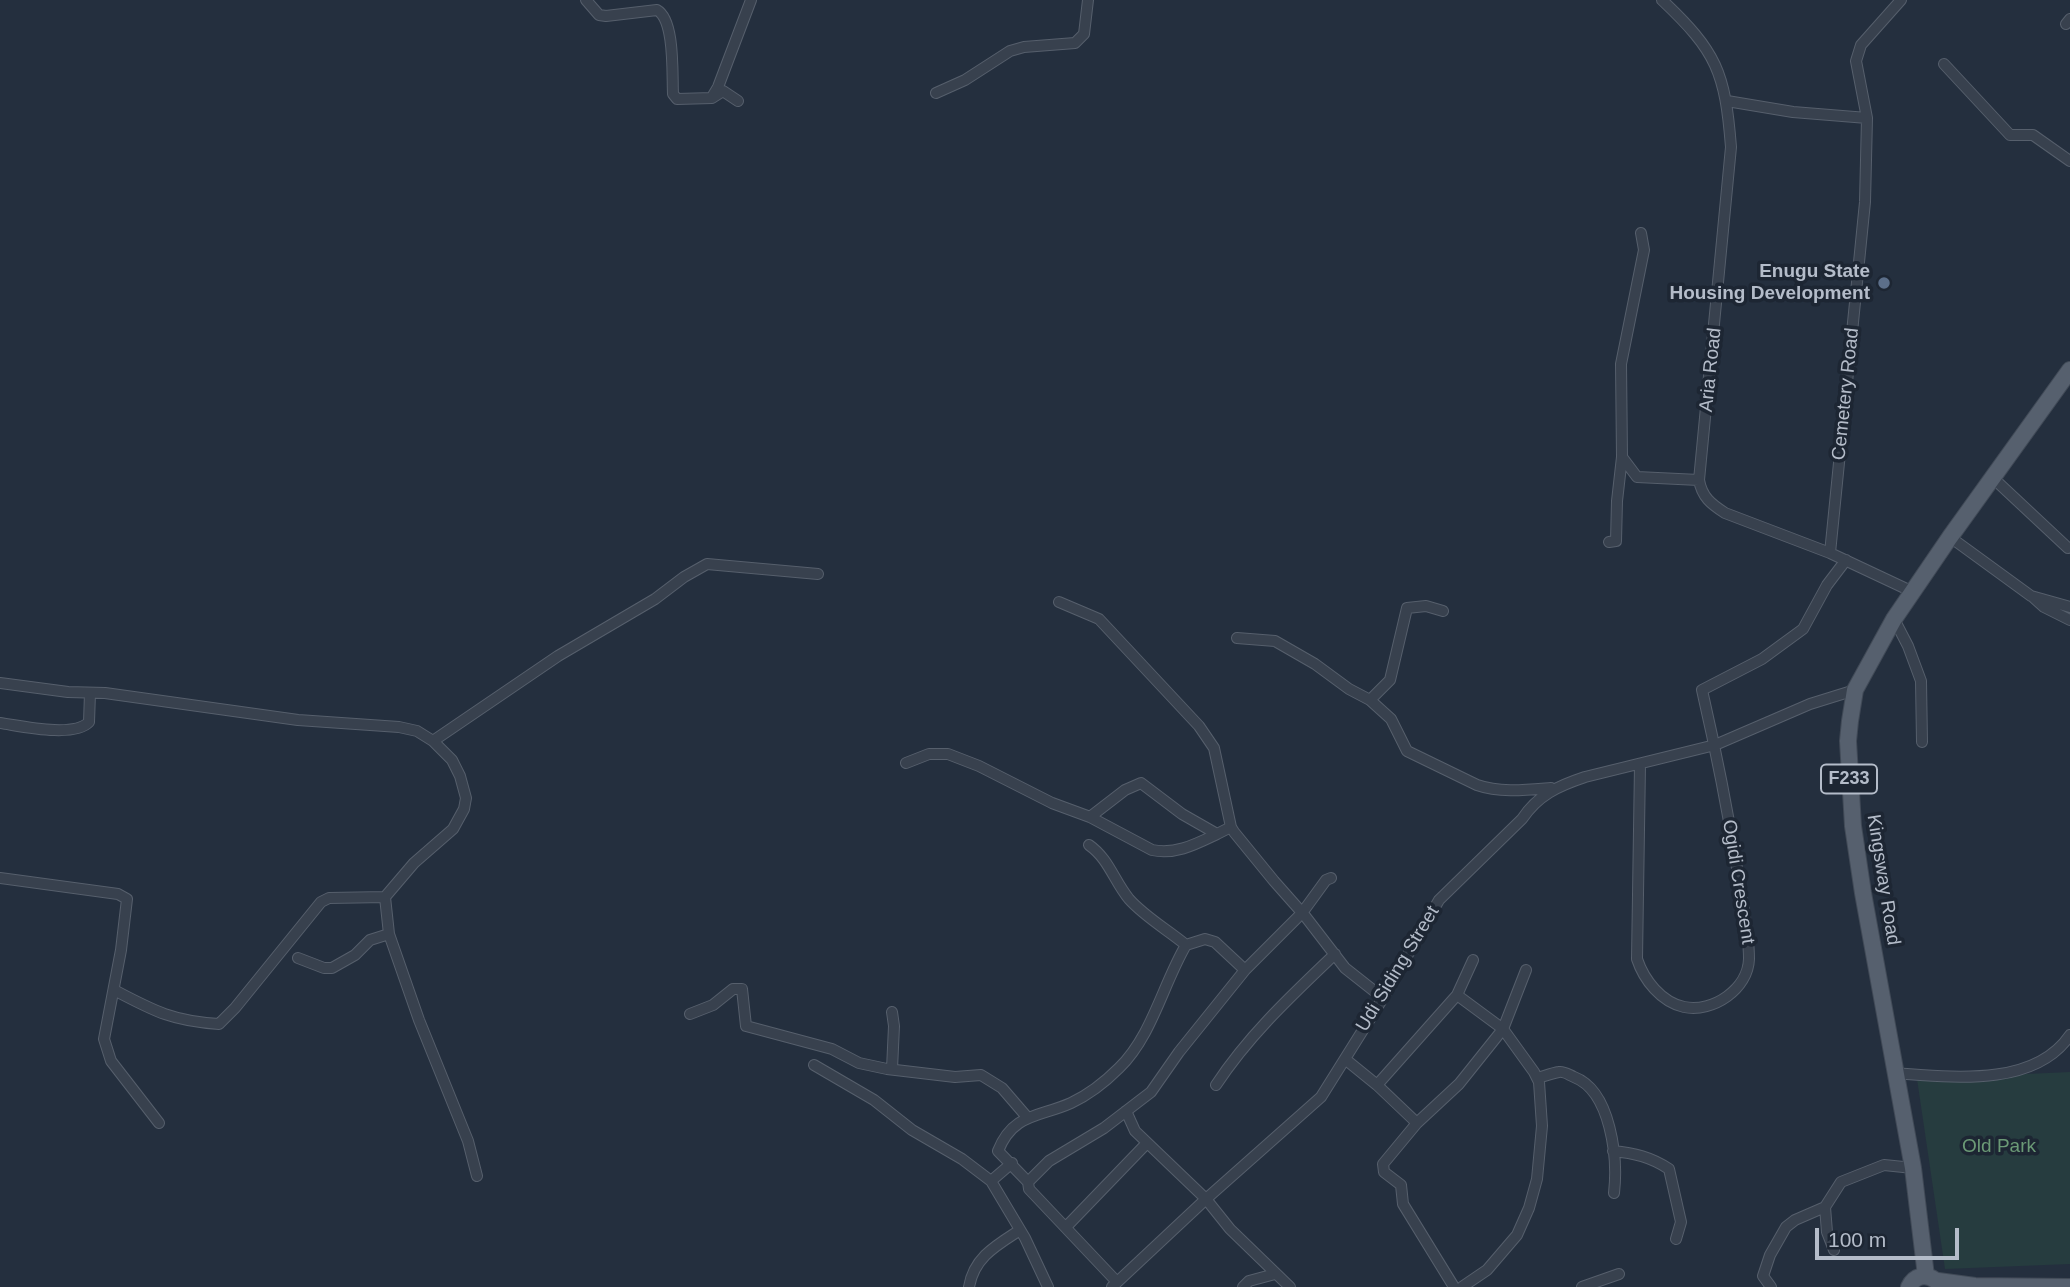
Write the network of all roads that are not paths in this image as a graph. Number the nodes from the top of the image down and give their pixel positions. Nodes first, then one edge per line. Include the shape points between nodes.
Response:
1 (586, 0) edge
2 (751, 0) edge
3 (1088, 0) edge
4 (1662, 0) edge
5 (1901, 0) edge
6 (1944, 64) dead end
7 (936, 93) dead end
8 (712, 98) junction
9 (738, 101) dead end
10 (1727, 101) junction
11 (1867, 118) junction
12 (2070, 161) edge
13 (1642, 233) dead end
14 (2070, 370) edge
15 (1622, 457) junction
16 (1992, 477) junction
17 (1699, 480) junction
18 (1950, 537) junction
19 (1609, 542) dead end
20 (2068, 548) dead end
21 (1830, 553) junction
22 (1846, 560) junction
23 (818, 574) dead end
24 (1913, 592) junction
25 (2031, 596) junction
26 (1059, 602) dead end
27 (2070, 607) edge
28 (1443, 611) dead end
29 (1894, 620) junction
30 (2070, 620) edge
31 (1237, 638) dead end
32 (0, 683) edge
33 (1855, 690) junction
34 (90, 693) junction
35 (1370, 700) junction
36 (0, 723) edge
37 (433, 741) junction
38 (1922, 742) dead end
39 (1715, 745) junction
40 (906, 763) dead end
41 (1640, 765) junction
42 (1555, 788) junction
43 (1090, 817) junction
44 (1231, 827) junction
45 (1217, 834) junction
46 (1089, 845) dead end
47 (0, 878) edge
48 (1331, 878) dead end
49 (386, 897) junction
50 (1302, 913) junction
51 (389, 934) junction
52 (1186, 945) junction
53 (1335, 954) junction
54 (298, 958) dead end
55 (1473, 960) dead end
56 (1245, 970) junction
57 (1525, 970) dead end
58 (114, 990) junction
59 (1457, 995) junction
60 (1383, 999) junction
61 (892, 1012) dead end
62 (690, 1014) dead end
63 (1503, 1029) junction
64 (2070, 1035) edge
65 (1345, 1059) junction
66 (814, 1065) dead end
67 (892, 1069) junction
68 (1894, 1073) junction
69 (1538, 1078) junction
70 (1216, 1085) dead end
71 (1377, 1085) junction
72 (1126, 1111) junction
73 (1027, 1117) junction
74 (159, 1123) dead end
75 (1417, 1123) junction
76 (1147, 1143) junction
77 (1613, 1151) junction
78 (1012, 1163) junction
79 (1913, 1168) junction
80 (477, 1176) dead end
81 (991, 1181) junction
82 (1028, 1182) junction
83 (1614, 1193) dead end
84 (1206, 1199) junction
85 (1825, 1207) junction
86 (1066, 1227) junction
87 (1020, 1230) junction
88 (1676, 1239) dead end
89 (1834, 1250) dead end
90 (1275, 1274) junction
91 (1619, 1274) dead end
92 (1925, 1283) edge
93 (1114, 1284) edge
94 (969, 1287) edge
95 (1048, 1287) edge
96 (1243, 1287) edge
97 (1290, 1287) edge
98 (1454, 1287) edge
99 (1462, 1287) edge
100 (1581, 1287) edge
101 (1771, 1287) edge
102 (2057, 1287) edge
103 (2070, 1287) edge

1 - 8 street via 599,15 663,13 669,26 674,97
2 - 8 street
3 - 7 street via 1084,33 1075,43 1010,51
4 - 10 street, Aria Road via 1703,42
5 - 11 street, Cemetery Road via 1857,54
6 - 12 street via 2010,135 2033,135
8 - 9 street via 723,91
10 - 11 street
10 - 17 street, Aria Road via 1731,147
11 - 21 street, Cemetery Road via 1865,202
13 - 15 street via 1644,250 1620,364
14 - 16 main road, Kingsway Road / F233
15 - 17 street via 1637,477
15 - 19 street via 1616,541
16 - 18 main road, Kingsway Road / F233
16 - 20 street
17 - 21 street via 1705,497 1725,513
18 - 24 main road, Kingsway Road / F233
18 - 25 street
21 - 22 street
22 - 24 street
22 - 39 street, Ogidi Crescent via 1803,629 1762,659 1702,690
23 - 37 street via 707,564 558,656
24 - 29 main road, Kingsway Road / F233
25 - 27 street
25 - 30 street
26 - 44 street via 1099,619 1209,739
28 - 35 street via 1426,606 1407,608 1390,680
29 - 33 main road, Kingsway Road / F233
29 - 38 street via 1921,681
31 - 35 street via 1275,641
32 - 34 street
33 - 39 street, Udi Siding Street
33 - 68 main road, Kingsway Road / F233 via 1848,741 1853,826
34 - 36 street via 89,722 84,727 68,731
34 - 37 street via 298,720 399,727
35 - 42 street via 1391,719 1407,751 1477,785 1510,790
37 - 49 street via 460,776 464,809 453,829 414,863
39 - 41 street, Udi Siding Street
39 - 41 street, Ogidi Crescent via 1744,912 1748,970 1740,986 1728,995 1696,1008 1681,1007 1648,983 1637,960
40 - 43 street via 929,754 948,754
41 - 42 street, Udi Siding Street
42 - 60 street, Udi Siding Street via 1531,805 1439,900
43 - 45 street via 1163,852
43 - 45 street via 1141,783
44 - 45 street
44 - 50 street
46 - 52 street via 1108,863 1129,899
47 - 58 street via 124,895
48 - 50 street
49 - 51 street
49 - 58 street via 321,902 219,1024 178,1020
50 - 53 street
50 - 56 street
51 - 54 street via 370,940 332,968
51 - 80 street
52 - 56 street via 1205,939 1215,942
52 - 73 street via 1147,1028 1120,1068 1074,1101
53 - 60 street
53 - 70 street via 1270,1015
55 - 59 street
56 - 72 street via 1151,1091
57 - 63 street
58 - 74 street via 105,1048
59 - 63 street
59 - 71 street
60 - 65 street, Udi Siding Street
61 - 67 street
62 - 67 street via 713,1005 733,989 742,989 746,1026 832,1049 859,1063
63 - 69 street
63 - 75 street via 1459,1084
64 - 68 street via 2052,1054 2009,1072 1950,1077
65 - 71 street
65 - 84 street, Udi Siding Street via 1321,1097
66 - 81 street via 874,1100
67 - 73 street via 956,1077 981,1074 1002,1088
68 - 79 main road, Kingsway Road / F233
69 - 77 street via 1562,1071 1584,1080 1600,1099
69 - 99 street via 1542,1147 1529,1208 1504,1252
71 - 75 street
72 - 76 street
72 - 82 street via 1049,1161
73 - 78 street via 998,1151
75 - 98 street via 1382,1168 1401,1185 1403,1204
76 - 84 street
76 - 86 street
77 - 83 street
77 - 88 street via 1644,1156 1669,1169 1681,1222
78 - 81 street
78 - 82 street
79 - 85 street via 1884,1165 1841,1182
79 - 92 main road, Kingsway Road / F233
81 - 87 street
82 - 86 street via 1029,1189
84 - 90 street
84 - 93 street, Udi Siding Street
85 - 89 street via 1826,1232
85 - 101 street via 1786,1227 1763,1276
86 - 93 street
87 - 94 street via 987,1251
87 - 95 street
90 - 96 street
90 - 97 street
91 - 100 street
92 - 102 main road
102 - 103 main road

